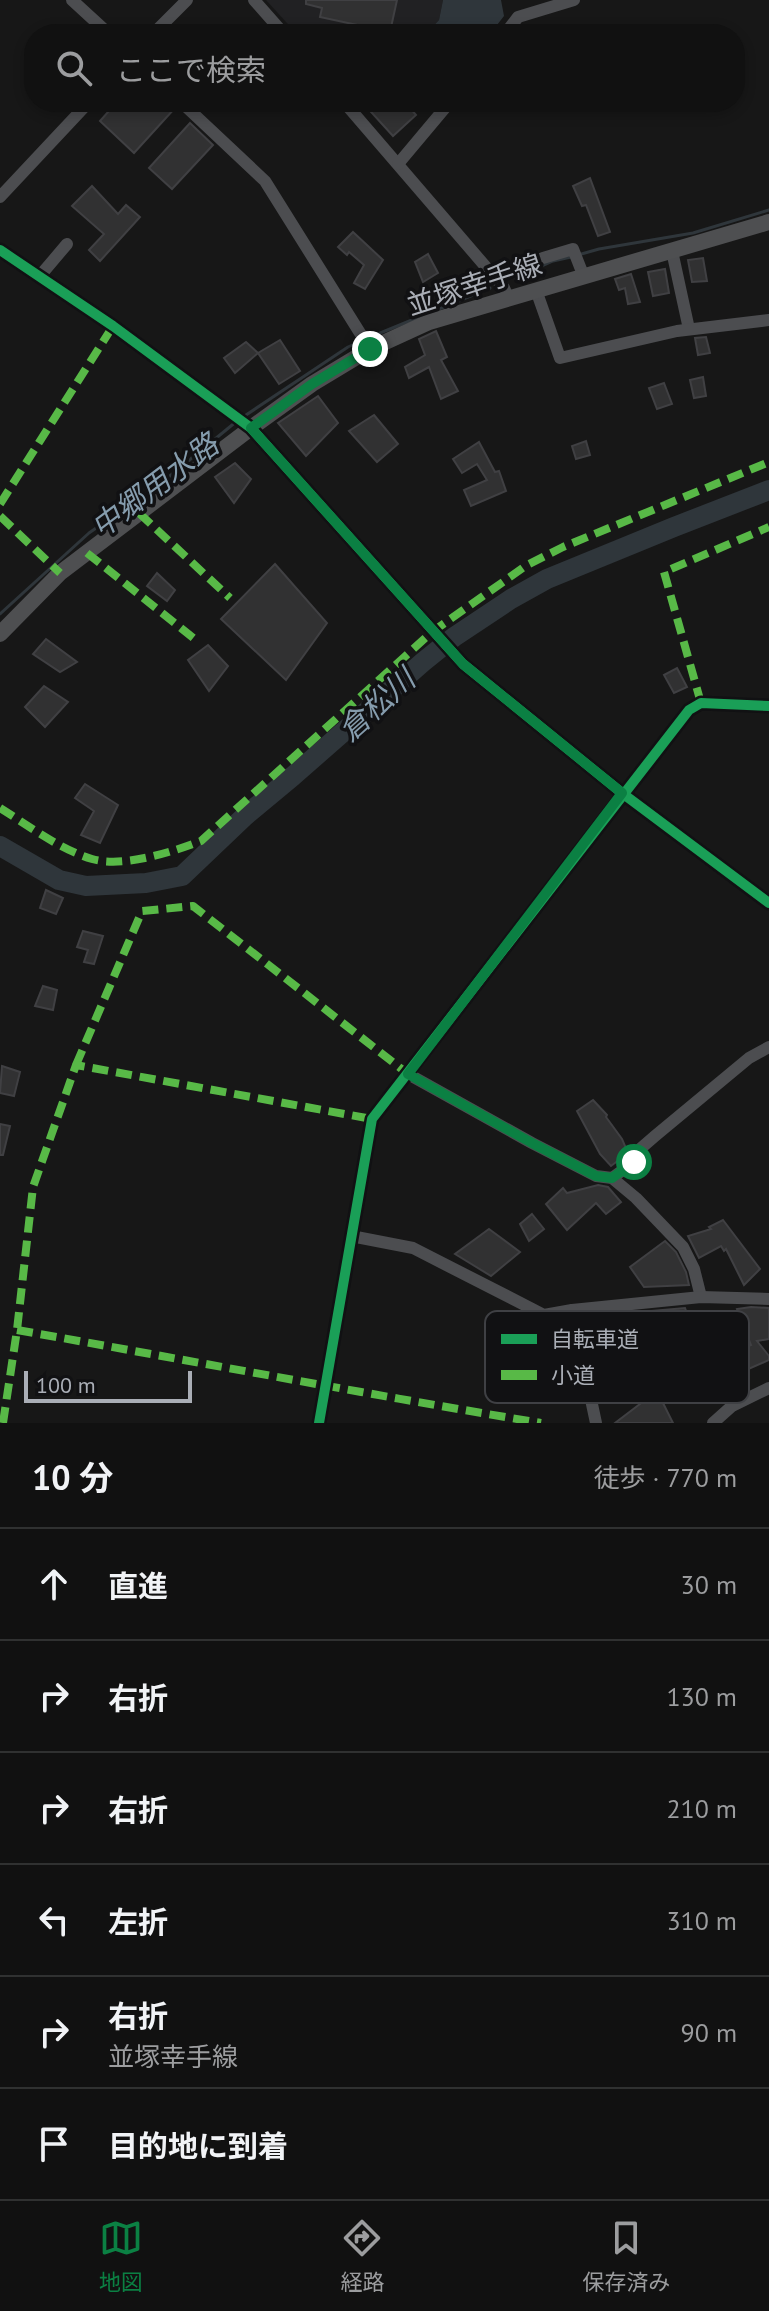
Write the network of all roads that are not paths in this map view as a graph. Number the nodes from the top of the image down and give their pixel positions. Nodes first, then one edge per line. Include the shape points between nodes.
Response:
1 (72, 0) edge
2 (187, 0) edge
3 (254, 0) edge
4 (574, 0) edge
5 (98, 24) edge
6 (163, 24) edge
7 (275, 24) edge
8 (513, 24) edge
9 (80, 112) edge
10 (192, 112) edge
11 (353, 112) edge
12 (442, 112) edge
13 (398, 164) junction
14 (0, 197) edge
15 (769, 222) edge
16 (67, 244) dead end
17 (0, 250) edge
18 (672, 251) junction
19 (39, 277) junction
20 (584, 277) junction
21 (496, 278) junction
22 (536, 290) junction
23 (508, 297) junction
24 (769, 320) edge
25 (689, 329) junction
26 (370, 349) junction
27 (251, 428) junction
28 (0, 634) edge
29 (769, 706) edge
30 (622, 793) junction
31 (769, 903) edge
32 (769, 1047) edge
33 (408, 1074) junction
34 (612, 1178) junction
35 (351, 1236) junction
36 (701, 1297) junction
37 (769, 1299) edge
38 (572, 1310) joint
39 (536, 1311) edge
40 (566, 1311) edge
41 (769, 1388) edge
42 (749, 1398) edge
43 (592, 1403) edge
44 (738, 1403) edge
45 (319, 1423) edge
46 (596, 1423) edge
47 (713, 1423) edge

1 - 5 street
2 - 6 street
3 - 7 street
4 - 8 street via 518,17
9 - 14 street
10 - 26 street via 265,181
11 - 13 street
12 - 13 street
13 - 21 street
15 - 18 main road, 並塚幸手線
16 - 19 street
17 - 19 street
18 - 20 main road, 並塚幸手線
18 - 25 street
19 - 27 street
20 - 21 street via 573,249
20 - 22 main road, 並塚幸手線
21 - 23 street
22 - 23 main road, 並塚幸手線
22 - 25 street via 560,358
23 - 26 main road, 並塚幸手線 via 429,322
24 - 25 street
26 - 27 main road, 並塚幸手線
27 - 28 main road, 並塚幸手線 via 60,573
27 - 30 street via 463,664
29 - 30 street via 701,703 689,710
30 - 31 street
30 - 33 street
32 - 34 street via 655,1136
33 - 34 street via 596,1176
33 - 35 street via 372,1119
34 - 36 street via 683,1247
35 - 39 street via 413,1248
35 - 45 street
36 - 37 street
36 - 38 street
38 - 40 street
41 - 42 street
43 - 46 street
44 - 47 street

